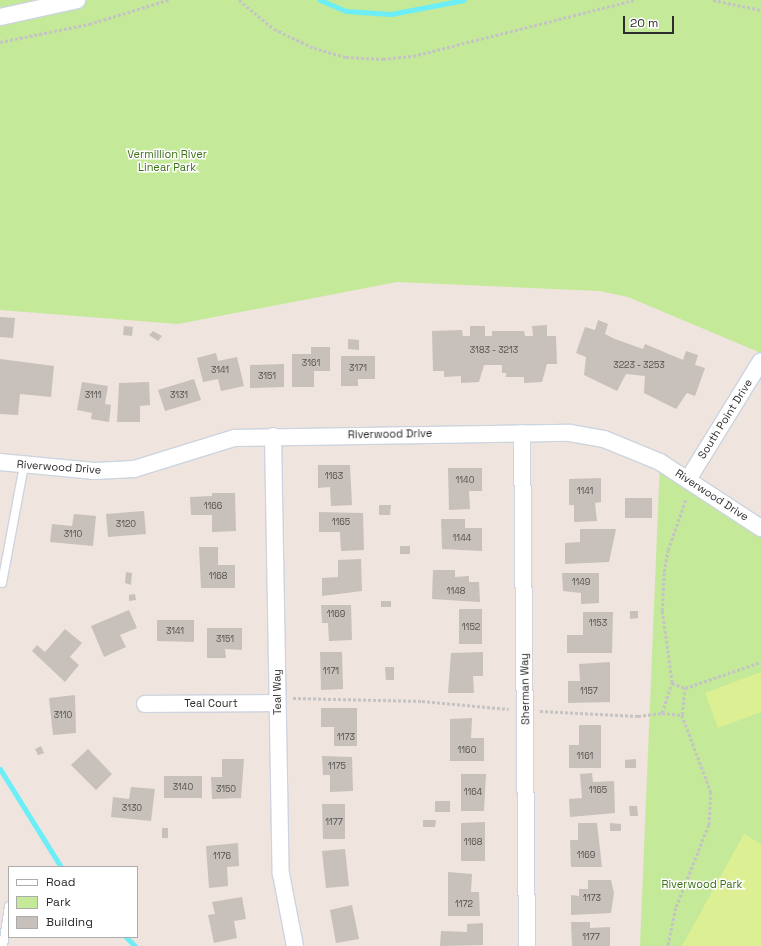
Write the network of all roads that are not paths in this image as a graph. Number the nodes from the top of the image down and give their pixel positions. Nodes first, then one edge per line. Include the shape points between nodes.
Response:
1 (77, 0) edge
2 (0, 17) edge
3 (761, 360) edge
4 (522, 433) junction
5 (273, 436) junction
6 (0, 462) edge
7 (24, 465) junction
8 (689, 478) junction
9 (761, 528) edge
10 (2, 583) dead end
11 (277, 703) junction
12 (145, 704) dead end
13 (8, 913) edge
14 (3, 946) edge
15 (295, 946) edge
16 (527, 946) edge

1 - 2 street
3 - 8 street, South Point Drive
4 - 5 street, Riverwood Drive
4 - 8 street, Riverwood Drive via 570,433 604,439
4 - 16 street, Sherman Way
5 - 7 street, Riverwood Drive via 234,438 134,469 95,471
5 - 11 street, Teal Way
6 - 7 street, Riverwood Drive
7 - 10 lane
8 - 9 street, Riverwood Drive
11 - 12 street, Teal Court
11 - 15 street, Teal Way via 281,874
13 - 14 lane

